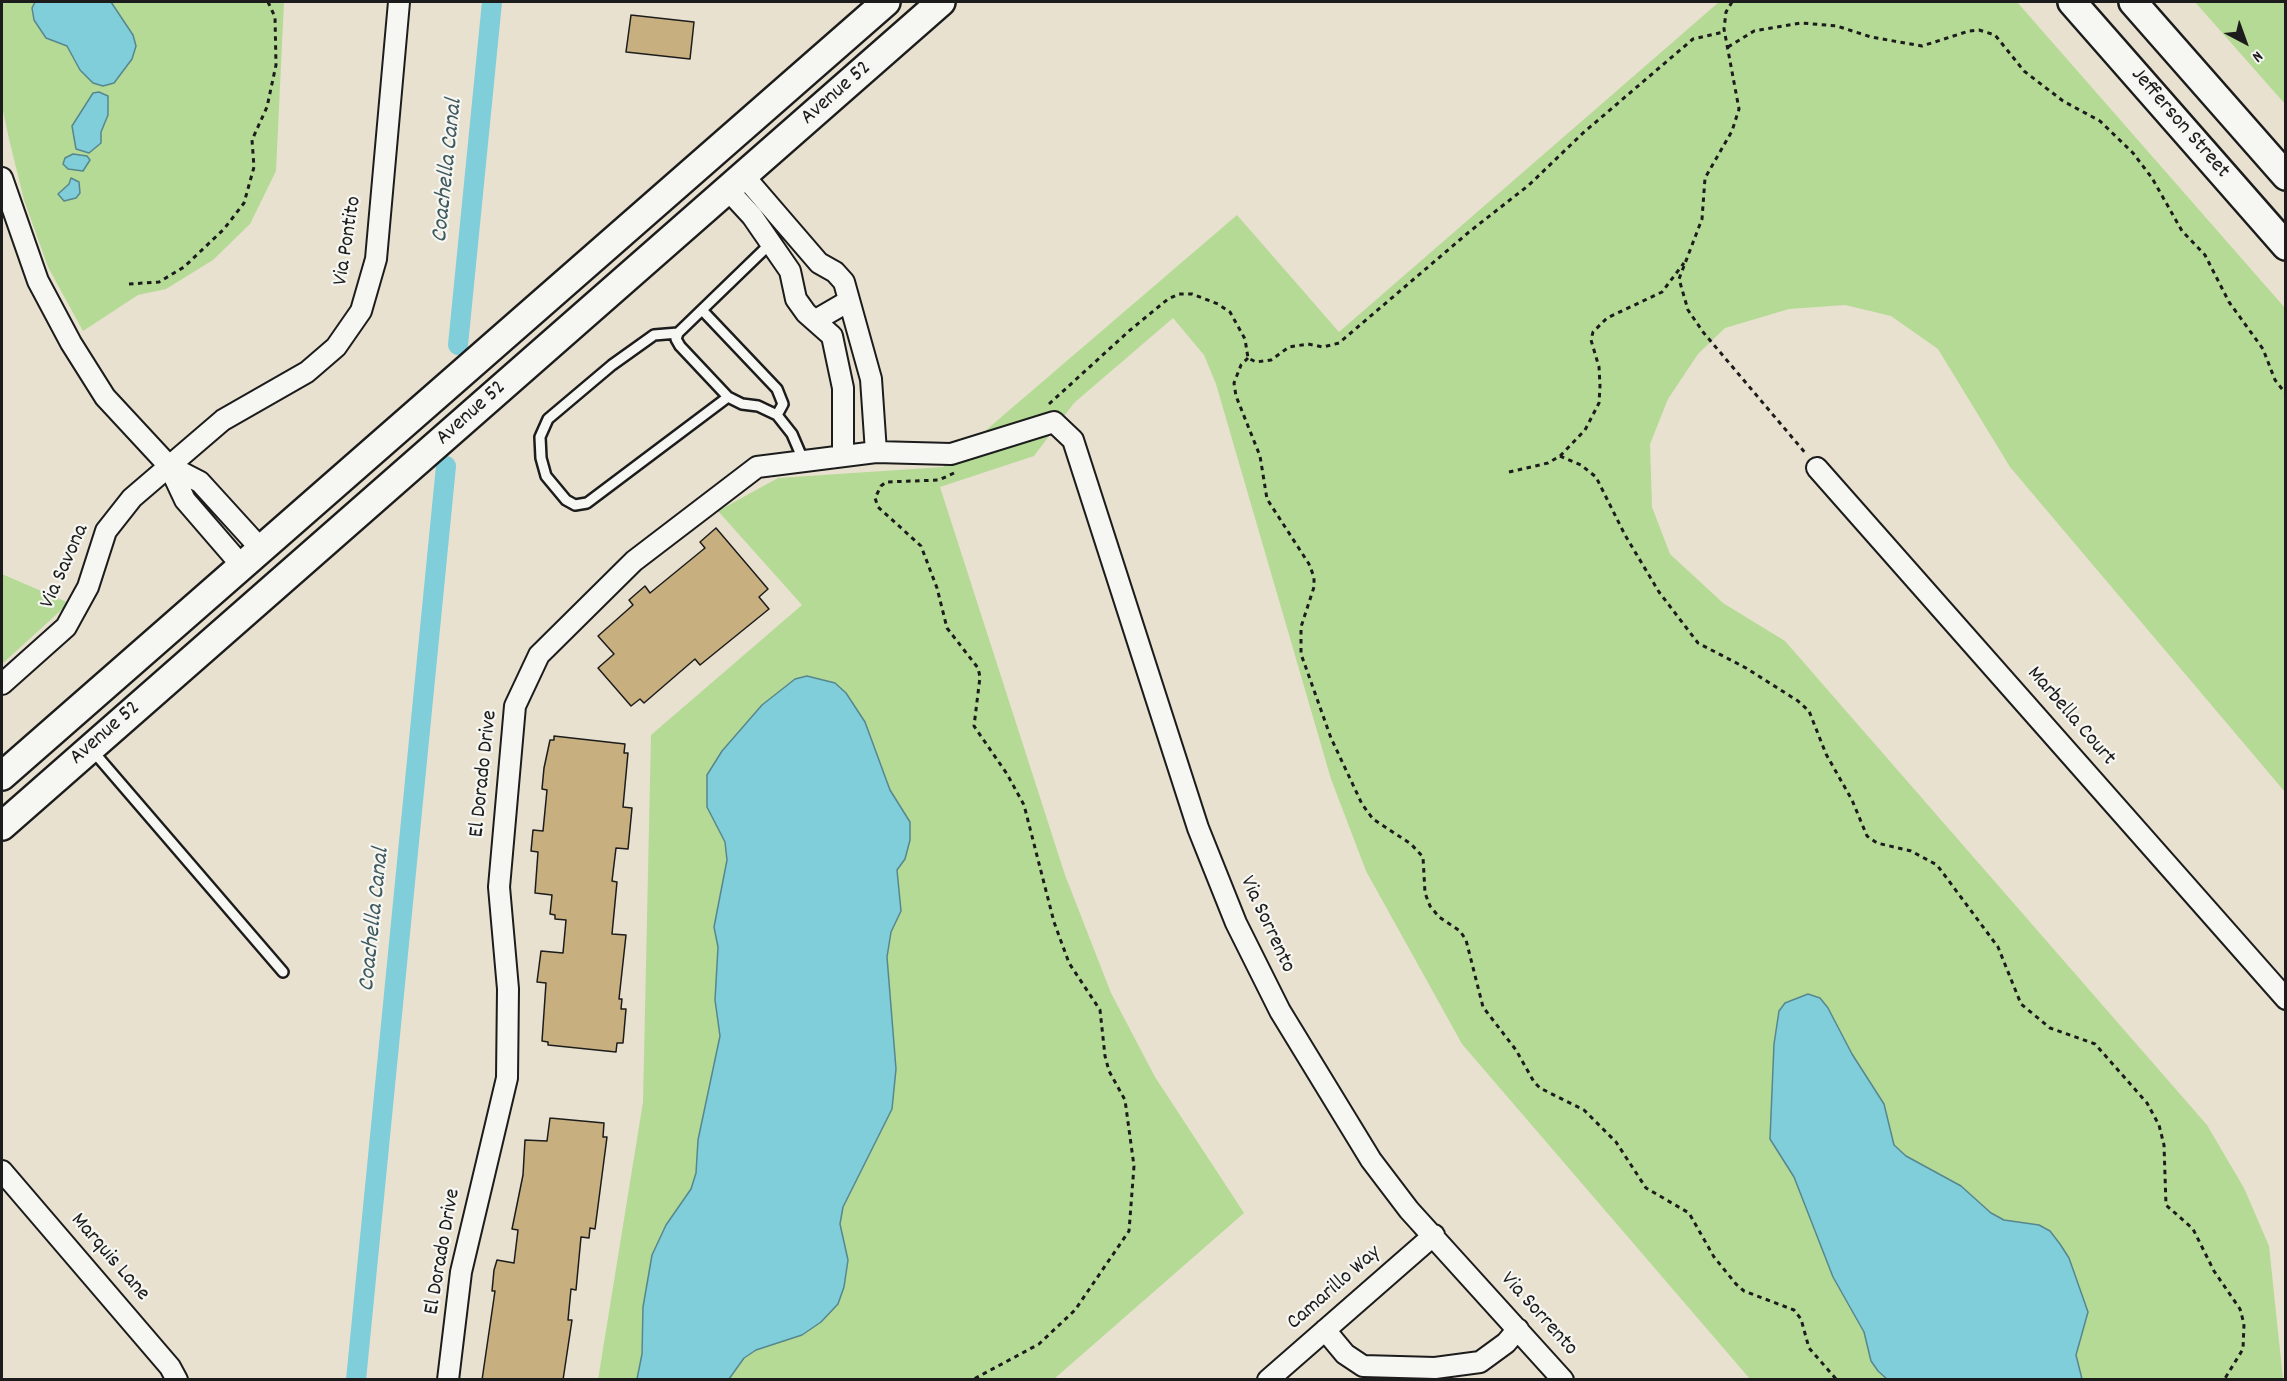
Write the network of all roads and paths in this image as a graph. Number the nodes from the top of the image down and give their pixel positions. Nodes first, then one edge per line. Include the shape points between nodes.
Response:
1 (268, 2) edge
2 (399, 2) edge
3 (886, 2) edge
4 (941, 2) edge
5 (1732, 2) edge
6 (2072, 2) edge
7 (2133, 2) edge
8 (1724, 32) junction
9 (1728, 47) junction
10 (825, 55) junction
11 (2286, 176) edge
12 (2, 178) edge
13 (681, 181) junction
14 (736, 183) junction
15 (771, 243) junction
16 (2286, 246) edge
17 (1688, 257) junction
18 (129, 284) dead end
19 (847, 302) junction
20 (702, 310) junction
21 (816, 320) junction
22 (577, 321) junction
23 (678, 333) junction
24 (1248, 358) junction
25 (2286, 394) edge
26 (728, 397) junction
27 (777, 415) junction
28 (1047, 417) junction
29 (876, 452) junction
30 (843, 455) junction
31 (1560, 456) junction
32 (804, 462) junction
33 (169, 466) junction
34 (1818, 468) joint
35 (958, 471) dead end
36 (1509, 472) dead end
37 (252, 557) junction
38 (181, 620) junction
39 (169, 679) junction
40 (2, 684) edge
41 (95, 744) junction
42 (2, 777) edge
43 (2, 826) edge
44 (283, 972) dead end
45 (2286, 999) edge
46 (2, 1171) edge
47 (1434, 1235) junction
48 (1518, 1329) junction
49 (1325, 1330) junction
50 (177, 1380) edge
51 (448, 1380) edge
52 (972, 1380) edge
53 (1268, 1380) edge
54 (1563, 1380) edge
55 (1837, 1380) edge
56 (2224, 1380) edge

1 - 18 path via 274,17 276,66 267,107 252,140 254,167 244,202 224,229 179,271 159,282
2 - 33 street, Via Pontito via 376,259 361,311 336,347 307,372 224,420
3 - 10 main road, Avenue 52
4 - 14 main road, Avenue 52
5 - 8 path via 1726,12
6 - 16 main road, Jefferson Street
7 - 11 main road, Jefferson Street
8 - 9 path
8 - 24 path via 1693,39 1529,185 1339,344 1289,347 1264,362
9 - 17 path via 1739,109 1732,131 1705,178 1702,219
9 - 25 path via 1754,31 1801,22 1837,26 1922,46 1969,30 1995,35 2024,71 2063,101 2100,121 2133,153 2182,231 2205,255
10 - 13 main road, Avenue 52
10 - 14 main road via 787,111 721,172
12 - 33 street via 38,281 72,343 105,397
13 - 22 main road via 689,200 624,259
13 - 37 main road, Avenue 52
14 - 15 street
14 - 19 street via 819,263 835,272 844,282
14 - 22 main road, Avenue 52
15 - 20 lane
15 - 21 street via 790,271 796,299
17 - 31 path via 1662,292 1618,311 1593,332 1591,340 1599,367 1599,403 1586,430
17 - 34 path via 1679,279 1688,310
19 - 21 street
19 - 29 street via 870,379
20 - 23 lane
20 - 27 lane via 777,389 783,404
21 - 30 street via 832,336 843,388
22 - 39 main road, Avenue 52
23 - 26 lane via 680,346
23 - 26 lane via 654,335 548,419 540,437 546,476 566,500 576,505 587,503
24 - 28 path via 1245,339 1230,312 1192,294 1179,294 1129,331
24 - 55 path via 1235,377 1236,396 1255,438 1270,507 1309,564 1314,581 1301,627 1301,654 1331,738 1362,804 1373,819 1411,844 1423,857 1425,893 1430,906 1466,940 1483,1007 1516,1050 1534,1082 1584,1110 1616,1142 1646,1188 1689,1214 1714,1257 1736,1284 1744,1291 1794,1310 1801,1319 1809,1348
26 - 27 lane
27 - 32 lane via 792,434
28 - 29 street, El Dorado Drive via 951,454
28 - 47 street, Via Sorrento via 1073,440 1198,828 1236,923 1280,1011 1371,1160 1409,1210
29 - 30 street, El Dorado Drive
30 - 32 street, El Dorado Drive
31 - 36 path via 1548,463
31 - 56 path via 1596,477 1659,591 1698,643 1754,673 1809,711 1867,836 1937,865 1998,947 2021,1004 2050,1028 2095,1044 2147,1103 2164,1145 2166,1205 2193,1229 2214,1271 2240,1309 2244,1324 2242,1349
32 - 51 street, El Dorado Drive via 757,467 634,561 539,655 515,706 499,887 508,989 507,1078 461,1272
33 - 37 street via 200,482
33 - 40 street, Via Savona via 132,498 106,531 88,587 66,627
34 - 45 street, Marbella Court
35 - 52 path via 939,480 886,482 875,498 878,507 921,546 946,628 978,668 974,726 1024,805 1054,922 1069,963 1100,1010 1109,1071 1125,1100 1134,1166 1129,1231 1075,1310 1039,1344
37 - 38 main road, Avenue 52
37 - 39 main road via 264,570 259,581 206,627
38 - 41 main road via 145,670 105,705 93,724
38 - 42 main road, Avenue 52
39 - 41 main road, Avenue 52
41 - 43 main road, Avenue 52
41 - 44 lane
46 - 50 street, Marquis Lane
47 - 48 street, Via Sorrento
47 - 49 street, Camarillo Way
48 - 49 street via 1480,1362 1435,1368 1362,1366 1345,1354
48 - 54 street, Via Sorrento
49 - 53 street, Camarillo Way

